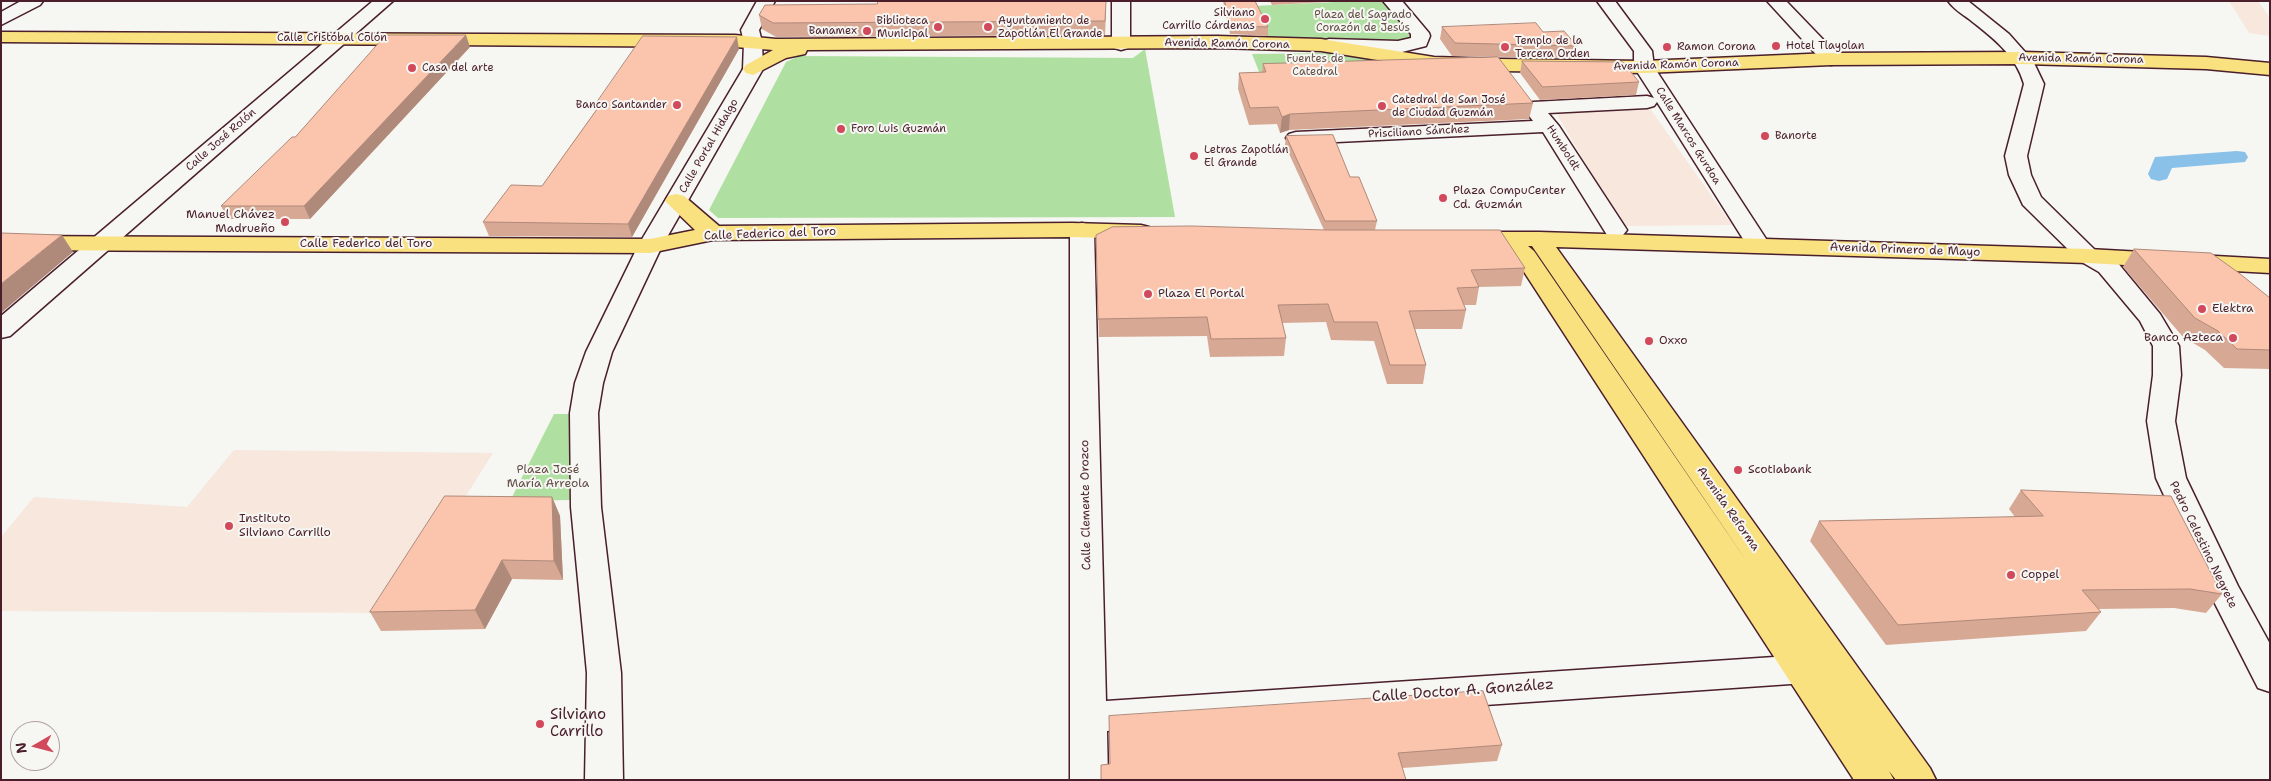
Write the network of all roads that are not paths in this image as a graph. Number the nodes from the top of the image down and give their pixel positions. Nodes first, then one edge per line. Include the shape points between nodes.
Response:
1 (34, 1) edge
2 (384, 1) edge
3 (766, 1) edge
4 (1121, 1) edge
5 (1392, 1) edge
6 (1606, 1) edge
7 (1776, 1) edge
8 (1957, 1) edge
9 (1, 20) edge
10 (1, 37) edge
11 (340, 38) junction
12 (753, 42) junction
13 (819, 44) junction
14 (1120, 44) junction
15 (1321, 45) junction
16 (2023, 58) junction
17 (1831, 59) junction
18 (1644, 67) junction
19 (753, 69) junction
20 (2270, 69) edge
21 (1647, 102) dead end
22 (1549, 126) junction
23 (1289, 138) edge
24 (676, 201) junction
25 (1082, 230) junction
26 (1615, 230) dead end
27 (713, 233) junction
28 (1160, 233) edge
29 (1447, 239) edge
30 (1503, 239) junction
31 (1539, 239) junction
32 (1, 242) edge
33 (102, 242) junction
34 (1758, 245) junction
35 (650, 246) junction
36 (2088, 256) junction
37 (2270, 266) edge
38 (1, 330) edge
39 (1838, 666) junction
40 (1802, 669) junction
41 (2270, 678) edge
42 (1088, 717) junction
43 (604, 780) edge
44 (1089, 780) edge
45 (1876, 780) edge
46 (1917, 780) edge

1 - 9 street
2 - 11 street, Calle José Rolón
3 - 12 street via 750,30
4 - 14 street
5 - 15 street via 1420,33 1419,42 1398,47
6 - 18 street, Calle Marcos Gurdoa via 1643,52
7 - 17 street
8 - 16 street
10 - 11 main road, Calle Cristóbal Colón
11 - 12 main road, Calle Cristóbal Colón
11 - 33 street, Calle José Rolón
12 - 13 main road, Avenida Ramón Corona
12 - 19 street
13 - 14 main road, Avenida Ramón Corona
13 - 19 main road via 780,54
14 - 15 main road, Avenida Ramón Corona
15 - 18 main road, Avenida Ramón Corona via 1434,63
16 - 17 main road, Avenida Ramón Corona
16 - 20 main road, Avenida Ramón Corona via 2206,62
16 - 36 street, Pedro Celestino Negrete via 2033,75 2034,84 2016,156 2020,175 2031,200
17 - 18 main road, Avenida Ramón Corona
18 - 34 street, Calle Marcos Gurdoa
19 - 24 street, Calle Portal Hidalgo
21 - 22 street, Humboldt via 1519,90
22 - 23 street, Prisciliano Sánchez
22 - 26 street, Humboldt
24 - 27 main road
24 - 35 street, Calle Portal Hidalgo
25 - 27 main road, Calle Federico del Toro
25 - 28 main road, Calle Federico del Toro
25 - 42 street, Calle Clemente Orozco
27 - 35 main road, Calle Federico del Toro
29 - 30 main road
30 - 31 main road
30 - 40 main road, Avenida Reforma via 1526,256
31 - 34 main road, Avenida Primero de Mayo
31 - 39 main road, Avenida Reforma
32 - 33 main road, Calle Federico del Toro
33 - 35 main road, Calle Federico del Toro
33 - 38 street, Calle José Rolón
34 - 36 main road, Avenida Primero de Mayo
35 - 43 street, Calle Portal Hidalgo via 600,352 589,383 584,413 586,507 604,672
36 - 37 main road, Avenida Primero de Mayo
36 - 41 street, Pedro Celestino Negrete via 2108,267 2151,319 2166,346 2167,375 2161,421 2171,478
39 - 40 street, Calle Doctor A. González
39 - 46 main road, Avenida Reforma
40 - 42 street, Calle Doctor A. González
40 - 45 main road, Avenida Reforma
42 - 44 street, Calle Clemente Orozco

